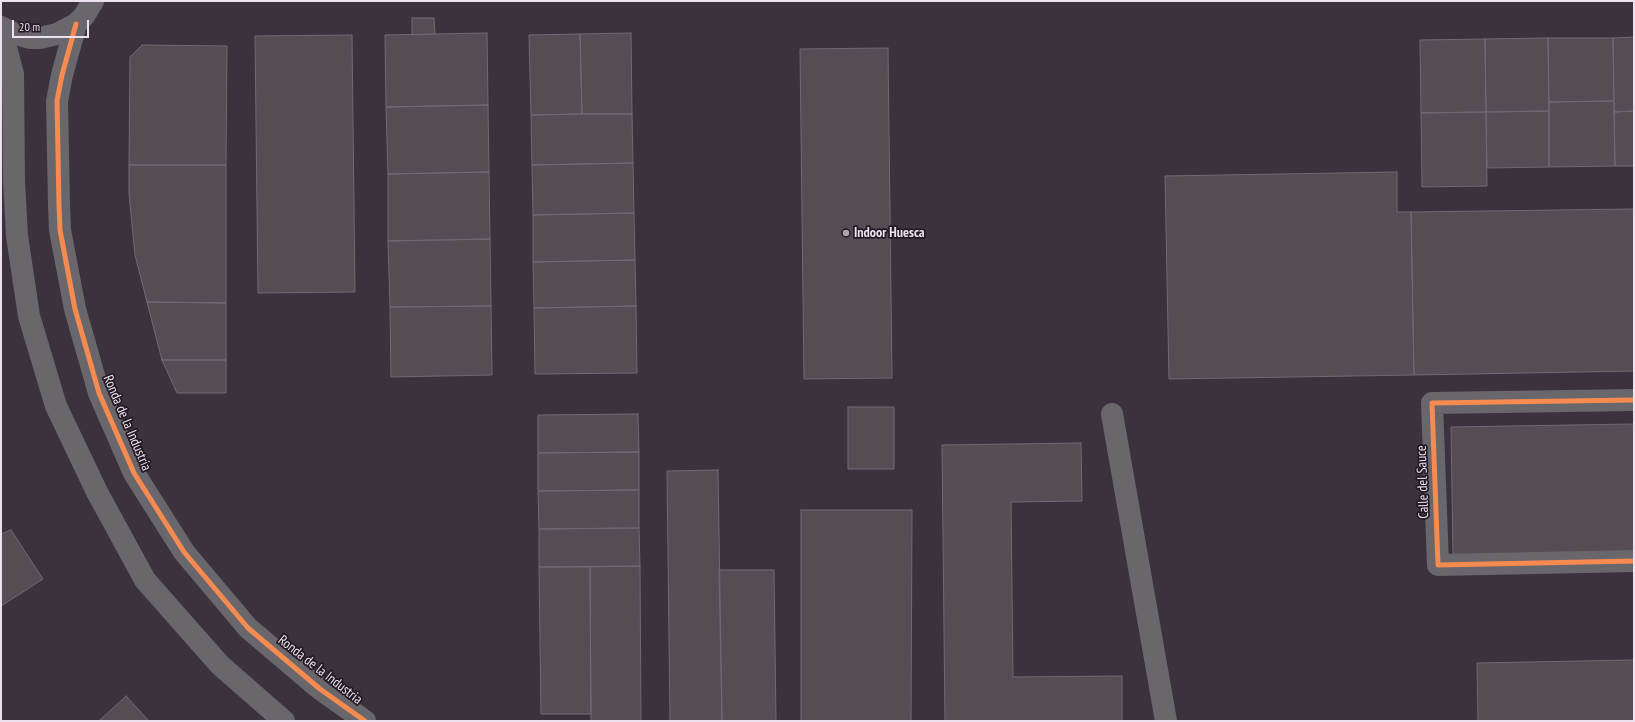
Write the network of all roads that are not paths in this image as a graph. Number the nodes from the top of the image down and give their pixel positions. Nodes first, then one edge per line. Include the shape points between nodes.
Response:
1 (93, 1) edge
2 (76, 24) junction
3 (1, 27) edge
4 (1, 35) edge
5 (1634, 400) edge
6 (1112, 414) dead end
7 (1634, 561) edge
8 (284, 721) edge
9 (365, 721) edge
10 (1166, 721) edge

1 - 2 street, Ronda de la Industria
2 - 3 street, Ronda de la Industria via 58,34 40,38 22,36
2 - 9 street, Ronda de la Industria via 68,49 58,101 59,218 75,309 99,393 134,473 184,552 248,628 320,689
4 - 8 street via 13,74 17,236 29,316 56,406 97,492 145,580 220,665
5 - 7 street, Calle del Sauce via 1432,403 1438,565
6 - 10 street

